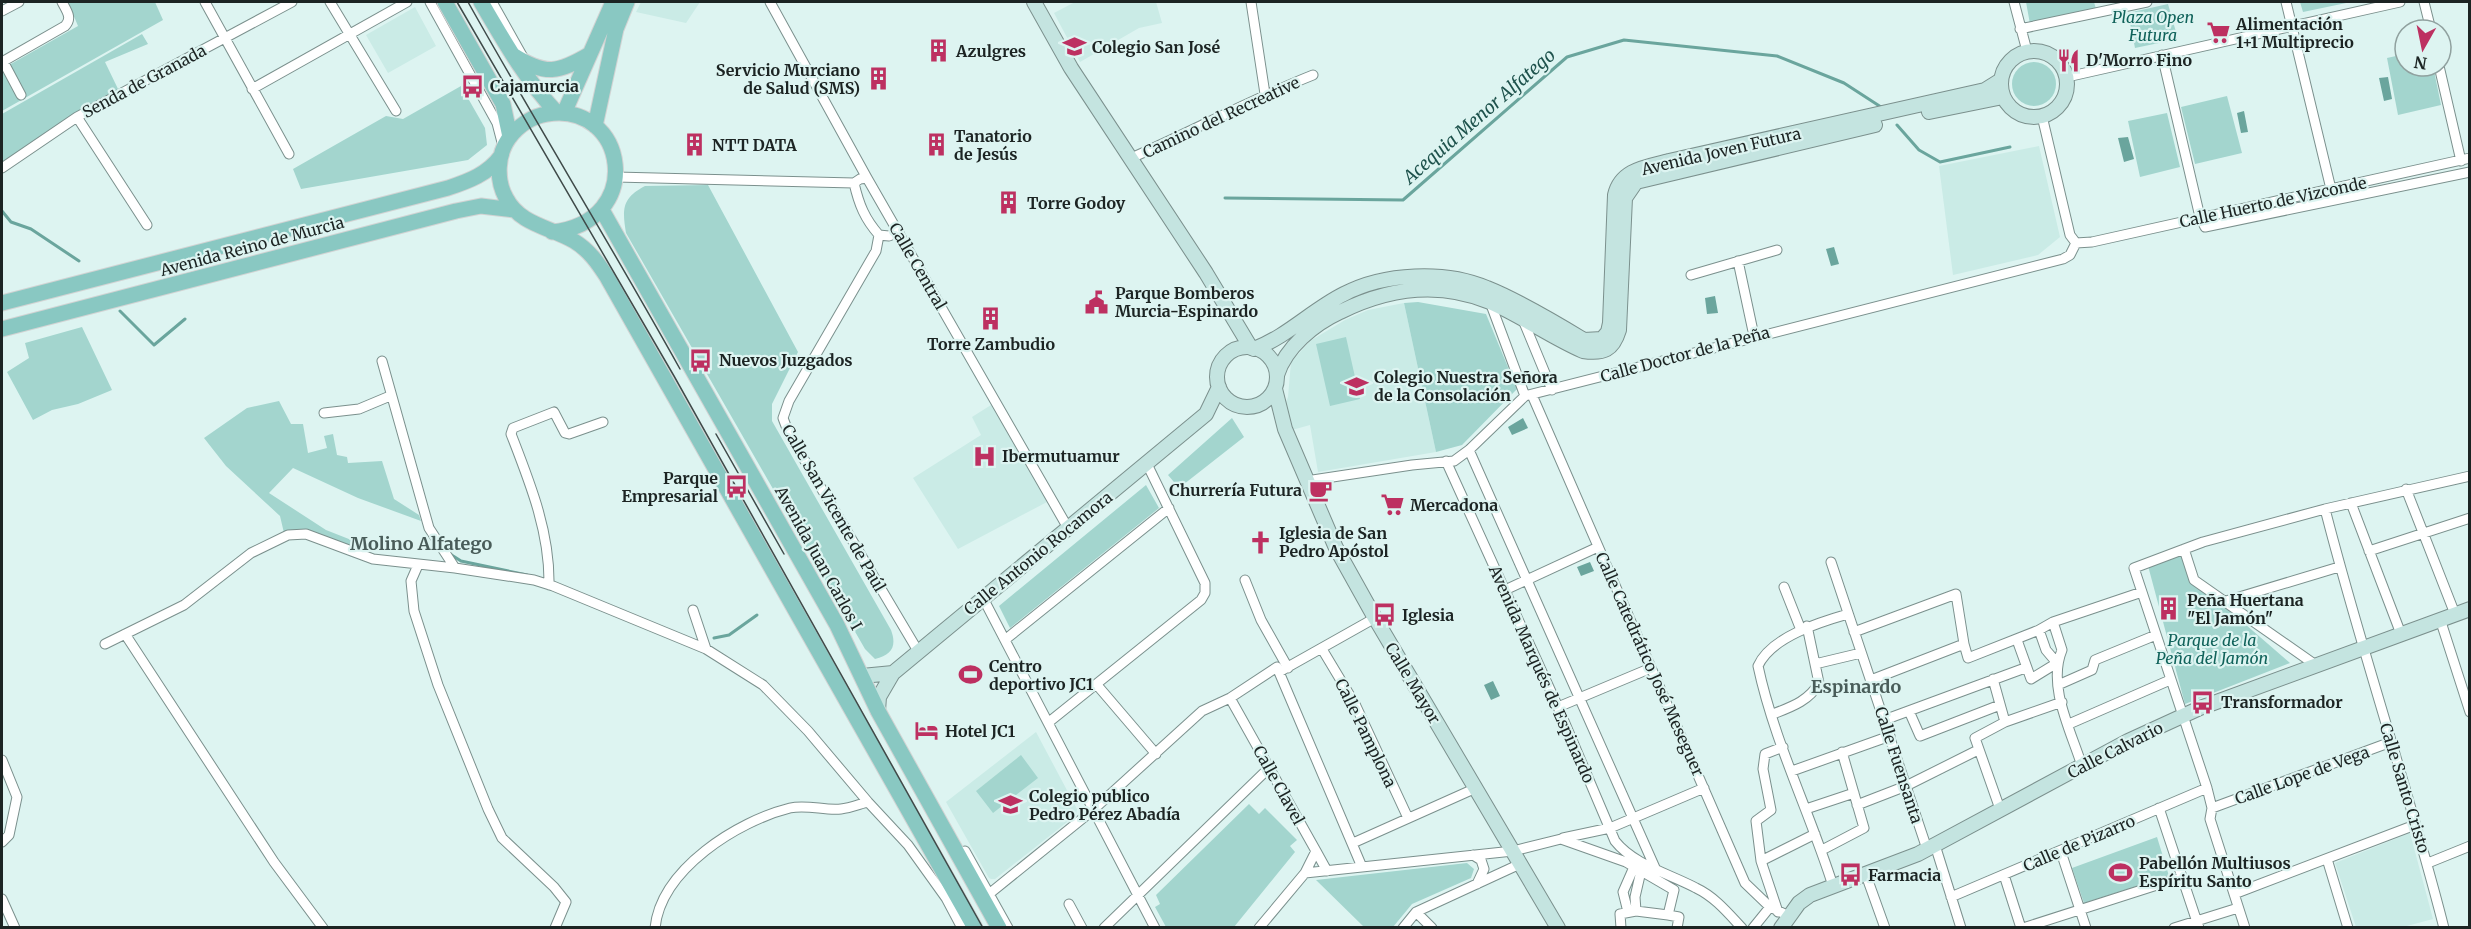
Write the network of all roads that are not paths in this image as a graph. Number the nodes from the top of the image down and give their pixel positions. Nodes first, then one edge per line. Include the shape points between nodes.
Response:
1 (19, 2) edge
2 (62, 2) edge
3 (205, 2) edge
4 (292, 2) edge
5 (330, 2) edge
6 (407, 2) edge
7 (430, 2) edge
8 (445, 2) edge
9 (481, 2) edge
10 (492, 2) edge
11 (613, 2) edge
12 (627, 2) edge
13 (770, 2) edge
14 (1034, 2) edge
15 (1251, 2) edge
16 (2014, 2) edge
17 (2147, 2) edge
18 (2286, 2) edge
19 (2400, 2) edge
20 (2424, 2) edge
21 (2, 11) edge
22 (2428, 18) edge
23 (2291, 26) junction
24 (2020, 29) junction
25 (350, 34) junction
26 (225, 38) junction
27 (2027, 51) junction
28 (510, 52) junction
29 (590, 54) junction
30 (2162, 55) junction
31 (2, 62) edge
32 (527, 63) junction
33 (1313, 75) dead end
34 (2067, 76) junction
35 (2442, 78) edge
36 (2001, 80) junction
37 (252, 89) junction
38 (1265, 94) junction
39 (21, 95) dead end
40 (2003, 98) junction
41 (396, 111) dead end
42 (560, 113) junction
43 (2042, 116) junction
44 (77, 117) junction
45 (595, 126) junction
46 (505, 147) junction
47 (289, 154) dead end
48 (1129, 159) junction
49 (2465, 160) edge
50 (2, 168) edge
51 (2469, 172) edge
52 (616, 177) junction
53 (867, 178) junction
54 (854, 183) junction
55 (2331, 189) junction
56 (514, 210) junction
57 (602, 210) junction
58 (2200, 217) junction
59 (147, 225) dead end
60 (552, 232) junction
61 (899, 232) junction
62 (879, 236) junction
63 (2076, 243) junction
64 (1777, 250) dead end
65 (1738, 261) junction
66 (1691, 275) dead end
67 (4, 302) edge
68 (1490, 302) junction
69 (1523, 319) junction
70 (38, 320) junction
71 (1234, 320) junction
72 (2, 329) edge
73 (1754, 336) junction
74 (2, 338) edge
75 (1253, 348) junction
76 (1234, 351) junction
77 (382, 361) dead end
78 (1276, 382) junction
79 (1219, 387) junction
80 (1552, 390) junction
81 (1528, 395) junction
82 (390, 396) junction
83 (1258, 405) junction
84 (1239, 406) junction
85 (324, 413) dead end
86 (1206, 414) junction
87 (603, 422) dead end
88 (1284, 429) junction
89 (1469, 450) junction
90 (1446, 462) junction
91 (1147, 464) junction
92 (2469, 479) edge
93 (1306, 481) junction
94 (2406, 489) junction
95 (2351, 503) junction
96 (1169, 508) junction
97 (2325, 509) junction
98 (2469, 518) edge
99 (1068, 528) junction
100 (2424, 533) junction
101 (1598, 547) junction
102 (2184, 549) junction
103 (2369, 551) junction
104 (1831, 562) dead end
105 (418, 565) junction
106 (2339, 567) junction
107 (455, 568) junction
108 (1245, 580) dead end
109 (1527, 580) junction
110 (549, 585) junction
111 (1784, 587) dead end
112 (1505, 590) junction
113 (2142, 592) junction
114 (983, 597) junction
115 (2226, 601) junction
116 (2469, 609) edge
117 (693, 610) dead end
118 (1848, 614) junction
119 (2455, 614) junction
120 (1375, 618) junction
121 (2440, 619) junction
122 (2053, 622) junction
123 (1804, 628) junction
124 (2039, 630) junction
125 (1854, 632) junction
126 (125, 634) junction
127 (2401, 634) junction
128 (2156, 635) junction
129 (1006, 639) junction
130 (2016, 640) junction
131 (105, 644) dead end
132 (1964, 644) junction
133 (706, 649) junction
134 (1322, 649) junction
135 (2362, 649) junction
136 (918, 651) junction
137 (1861, 653) junction
138 (2057, 663) junction
139 (1815, 664) junction
140 (2317, 666) junction
141 (1651, 668) junction
142 (2025, 668) junction
143 (1284, 670) junction
144 (893, 673) junction
145 (862, 676) junction
146 (1993, 679) junction
147 (1871, 680) junction
148 (2170, 680) junction
149 (1096, 685) junction
150 (2058, 685) junction
151 (1230, 698) junction
152 (1580, 699) junction
153 (876, 700) junction
154 (2062, 702) junction
155 (2000, 705) junction
156 (1558, 707) junction
157 (1909, 711) junction
158 (2469, 712) edge
159 (1773, 714) junction
160 (2182, 717) junction
161 (1884, 720) junction
162 (1049, 722) junction
163 (2005, 722) junction
164 (2069, 724) junction
165 (1890, 736) junction
166 (2391, 742) junction
167 (1783, 747) junction
168 (1978, 750) junction
169 (1842, 752) junction
170 (1156, 754) junction
171 (2, 760) edge
172 (2082, 765) junction
173 (1269, 768) junction
174 (1792, 771) junction
175 (1906, 786) junction
176 (1476, 788) junction
177 (1704, 788) junction
178 (2207, 788) junction
179 (1854, 793) junction
180 (868, 802) junction
181 (1857, 805) junction
182 (2159, 808) junction
183 (2212, 808) junction
184 (2000, 809) junction
185 (1093, 810) junction
186 (1806, 810) junction
187 (1408, 818) junction
188 (1633, 819) junction
189 (2415, 825) junction
190 (1610, 828) junction
191 (1815, 834) junction
192 (1561, 839) junction
193 (2, 842) edge
194 (1353, 843) junction
195 (2469, 846) edge
196 (1931, 847) junction
197 (1821, 850) junction
198 (1316, 851) junction
199 (1513, 851) junction
200 (2061, 852) junction
201 (1473, 855) junction
202 (2326, 859) junction
203 (1761, 861) junction
204 (2428, 863) junction
205 (1520, 864) junction
206 (1362, 867) junction
207 (1637, 869) junction
208 (1656, 870) junction
209 (1327, 871) junction
210 (1305, 873) junction
211 (1866, 875) junction
212 (2004, 875) junction
213 (2182, 877) junction
214 (1477, 884) junction
215 (1833, 886) junction
216 (989, 894) junction
217 (2234, 894) junction
218 (1139, 896) junction
219 (1952, 897) junction
220 (2, 899) edge
221 (1069, 904) dead end
222 (2238, 908) junction
223 (2081, 909) junction
224 (1632, 911) junction
225 (1416, 912) junction
226 (1668, 915) junction
227 (1780, 916) edge
228 (2198, 924) edge
229 (15, 927) edge
230 (323, 927) edge
231 (555, 927) edge
232 (656, 927) edge
233 (962, 927) edge
234 (975, 927) edge
235 (999, 927) edge
236 (1008, 927) edge
237 (1082, 927) edge
238 (1104, 927) edge
239 (1155, 927) edge
240 (1259, 927) edge
241 (1402, 927) edge
242 (1432, 927) edge
243 (1558, 927) edge
244 (1622, 927) edge
245 (1677, 927) edge
246 (1742, 927) edge
247 (1753, 927) edge
248 (1885, 927) edge
249 (1961, 927) edge
250 (2022, 927) edge
251 (2086, 927) edge
252 (2175, 927) edge
253 (2245, 927) edge
254 (2348, 927) edge
255 (2444, 927) edge

1 - 21 street
2 - 31 street via 69,15 68,24
3 - 26 street
4 - 26 street, Senda de Granada
5 - 25 street
6 - 25 street
7 - 46 street via 497,123
8 - 46 main road via 503,104
9 - 28 main road
10 - 32 street
11 - 29 main road
12 - 45 main road via 616,29
13 - 53 street, Calle Central
14 - 48 street
15 - 38 street
16 - 24 street
17 - 24 street
18 - 23 street
19 - 23 street
20 - 22 street
23 - 30 street
23 - 55 street
24 - 27 street
25 - 37 street
25 - 41 street
26 - 37 street
26 - 44 street, Senda de Granada
27 - 34 street via 2052,56
27 - 36 street via 2005,67
28 - 32 main road
28 - 42 main road via 531,84
29 - 32 main road via 560,70
29 - 42 main road
30 - 34 street
30 - 58 street
31 - 39 street
33 - 38 street, Camino del Recreative
34 - 43 street via 2065,97 2052,112
35 - 49 street
36 - 40 street
36 - 75 street, Avenida Joven Futura via 1985,90 1626,174 1615,193 1610,323 1602,339 1584,340 1487,288 1437,277 1373,283 1347,292 1317,308 1280,338
37 - 47 street
38 - 48 street, Camino del Recreative
40 - 43 street via 2017,112 2029,117
40 - 69 street, Avenida Joven Futura via 1636,182 1624,202 1619,330 1615,343 1597,353 1583,351
42 - 45 main road via 580,117
42 - 46 main road via 530,119
43 - 63 street via 2068,229
44 - 50 street, Senda de Granada
44 - 59 street
45 - 52 main road via 608,140 615,158
46 - 56 main road via 501,184
46 - 67 main road, Avenida Reino de Murcia via 494,166 483,174 448,188
48 - 71 street
49 - 55 street, Calle Huerto de Vizconde
51 - 58 street via 2207,227
52 - 54 street
52 - 57 main road
53 - 54 street
53 - 61 street, Calle Central
54 - 62 street via 862,212
55 - 58 street, Calle Huerto de Vizconde
56 - 60 main road via 526,221
56 - 70 main road, Avenida Reino de Murcia via 481,206 456,211
57 - 60 main road via 576,227
57 - 145 main road, Avenida Juan Carlos I via 837,625
58 - 63 street, Calle Huerto de Vizconde
60 - 234 main road via 587,250 607,277
61 - 62 street
61 - 99 street, Calle Central
62 - 136 street, Calle San Vicente de Paúl via 876,251 789,401 783,418
63 - 73 street, Calle Doctor de la Peña via 2063,259
64 - 65 street
65 - 66 street
65 - 73 street
68 - 69 street, Avenida Joven Futura
68 - 78 street, Avenida Joven Futura via 1431,288 1367,298 1330,316 1303,337 1285,355
68 - 81 street, Calle Catedrático José Meseguer
69 - 80 street
70 - 72 main road, Avenida Reino de Murcia
70 - 74 main road
71 - 75 street
71 - 76 street
73 - 80 street, Calle Doctor de la Peña
75 - 76 street
75 - 78 street via 1272,361
76 - 79 street via 1220,366
77 - 82 street
78 - 83 street via 1268,399
78 - 88 street, Calle Mayor
79 - 84 street via 1227,399
79 - 86 street, Calle Antonio Rocamora
80 - 81 street, Calle Doctor de la Peña
81 - 89 street, Calle Doctor de la Peña
81 - 101 street, Calle Catedrático José Meseguer
82 - 85 street via 359,409
82 - 107 street via 429,528
83 - 84 street
83 - 88 street, Calle Mayor via 1274,415
84 - 86 street, Calle Antonio Rocamora
86 - 91 street, Calle Antonio Rocamora
87 - 110 street via 569,434 554,412 513,428 511,434 546,538
88 - 93 street, Calle Mayor
89 - 90 street, Calle Doctor de la Peña
89 - 109 street, Avenida Marqués de Espinardo
90 - 93 street, Calle Doctor de la Peña
90 - 112 street, Avenida Marqués de Espinardo
91 - 96 street
91 - 99 street, Calle Antonio Rocamora
92 - 94 street
93 - 120 street, Calle Mayor via 1336,548
94 - 95 street
94 - 100 street
95 - 97 street
95 - 103 street
96 - 129 street
96 - 149 street via 1205,582 1206,594
97 - 102 street
97 - 106 street, Calle Santo Cristo
98 - 100 street
99 - 114 street, Calle Antonio Rocamora
100 - 103 street
100 - 119 street
101 - 109 street
101 - 141 street, Calle Catedrático José Meseguer
102 - 113 street via 2134,568
102 - 115 street via 2194,580
103 - 127 street
104 - 118 street, Calle Fuensanta
105 - 107 street
105 - 126 street via 373,559 306,534 288,535 251,553 184,605
105 - 231 street via 411,581 414,611 438,685 502,838 566,902
106 - 115 street
106 - 135 street, Calle Santo Cristo
107 - 110 street
108 - 143 street
109 - 112 street
109 - 152 street, Avenida Marqués de Espinardo
110 - 133 street
111 - 123 street
112 - 156 street, Avenida Marqués de Espinardo
113 - 122 street
113 - 128 street
114 - 129 street
114 - 136 street, Calle Antonio Rocamora
115 - 140 street
116 - 119 street, Calle Calvario
117 - 133 street
118 - 123 street
118 - 125 street, Calle Fuensanta
119 - 121 street, Calle Calvario
120 - 134 street
120 - 176 street, Calle Mayor
121 - 127 street, Calle Calvario
121 - 158 street
122 - 124 street
122 - 138 street via 2062,650
123 - 139 street
123 - 159 street via 1763,655 1758,666
124 - 130 street
124 - 138 street via 2046,650
125 - 132 street via 1956,594
125 - 137 street, Calle Fuensanta
126 - 131 street
126 - 230 street via 274,862
127 - 135 street, Calle Calvario
128 - 148 street
128 - 150 street via 2095,660 2092,670
129 - 162 street
130 - 132 street via 1968,658
130 - 142 street
132 - 147 street
133 - 180 street via 750,675 778,698
134 - 143 street
134 - 187 street, Calle Pamplona via 1355,704
135 - 140 street, Calle Calvario
135 - 166 street, Calle Santo Cristo
136 - 144 street, Calle Antonio Rocamora
137 - 139 street
137 - 147 street, Calle Fuensanta
138 - 142 street via 2031,679
138 - 150 street
139 - 159 street via 1819,683 1814,692 1798,704
140 - 160 street, Calle Calvario
141 - 152 street
141 - 177 street, Calle Catedrático José Meseguer
142 - 146 street
143 - 151 street via 1277,667
143 - 194 street
144 - 145 street
144 - 153 street, Calle Antonio Rocamora
145 - 153 main road, Avenida Juan Carlos I
146 - 155 street
146 - 157 street
147 - 161 street, Calle Fuensanta
148 - 160 street
148 - 164 street
149 - 162 street
149 - 170 street
150 - 154 street
151 - 170 street via 1202,711
151 - 173 street, Calle Clavel
152 - 156 street
152 - 188 street, Avenida Marqués de Espinardo
153 - 216 street
153 - 235 main road, Avenida Juan Carlos I
154 - 163 street
154 - 164 street
155 - 157 street via 1920,736
155 - 163 street
156 - 190 street, Avenida Marqués de Espinardo
157 - 161 street
159 - 167 street
160 - 172 street, Calle Calvario
160 - 178 street
161 - 165 street, Calle Fuensanta
162 - 185 street
163 - 168 street via 1975,738
164 - 172 street
165 - 169 street
165 - 175 street, Calle Fuensanta
166 - 183 street, Calle Lope de Vega
166 - 189 street, Calle Santo Cristo
167 - 174 street
167 - 203 street via 1765,754 1763,769 1772,810 1756,821
168 - 175 street
168 - 184 street
169 - 174 street
169 - 179 street
170 - 185 street
171 - 193 street via 17,797 9,835
172 - 184 street, Calle Calvario
173 - 198 street, Calle Clavel
173 - 218 street
174 - 186 street
175 - 181 street
175 - 196 street, Calle Fuensanta
176 - 187 street
176 - 199 street, Calle Mayor
177 - 188 street
177 - 227 street, Calle Catedrático José Meseguer via 1745,883
178 - 182 street, Calle de Pizarro
178 - 183 street
179 - 181 street
179 - 186 street
180 - 232 street via 841,809 792,807 729,836 698,855 673,881 657,915
180 - 233 street via 908,845
181 - 197 street via 1864,828
182 - 200 street, Calle de Pizarro
182 - 213 street
183 - 217 street via 2210,819
184 - 196 street, Calle Calvario
185 - 216 street
185 - 218 street
186 - 191 street
187 - 194 street
188 - 190 street
188 - 208 street, Avenida Marqués de Espinardo
189 - 202 street
189 - 204 street, Calle Santo Cristo
190 - 192 street
190 - 208 street, Avenida Marqués de Espinardo via 1621,848
191 - 197 street
191 - 203 street
192 - 199 street
192 - 207 street
194 - 206 street
195 - 204 street
196 - 211 street, Calle Calvario
196 - 219 street, Calle Fuensanta
197 - 215 street
198 - 209 street, Calle Clavel
198 - 210 street
199 - 201 street
199 - 205 street, Calle Mayor
200 - 212 street, Calle de Pizarro
200 - 223 street
201 - 206 street
201 - 214 street via 1484,868
202 - 217 street
202 - 254 street
203 - 227 street
204 - 255 street, Calle Santo Cristo
205 - 214 street
205 - 243 street, Calle Mayor
206 - 209 street
207 - 224 street via 1623,892
207 - 226 street via 1674,890
208 - 246 street, Avenida Marqués de Espinardo via 1713,898
209 - 210 street
210 - 240 street
211 - 215 street, Calle Calvario
211 - 248 street
212 - 219 street, Calle de Pizarro
212 - 250 street
213 - 223 street
213 - 228 street
214 - 225 street
215 - 227 street, Calle Calvario via 1810,895
216 - 236 street
217 - 222 street
218 - 238 street
218 - 239 street
219 - 249 street, Calle Fuensanta
220 - 229 street
221 - 237 street
222 - 228 street
222 - 253 street
223 - 250 street
223 - 251 street
224 - 226 street
224 - 244 street via 1620,914
225 - 241 street
225 - 242 street
226 - 245 street via 1679,917
227 - 247 street
228 - 252 street

